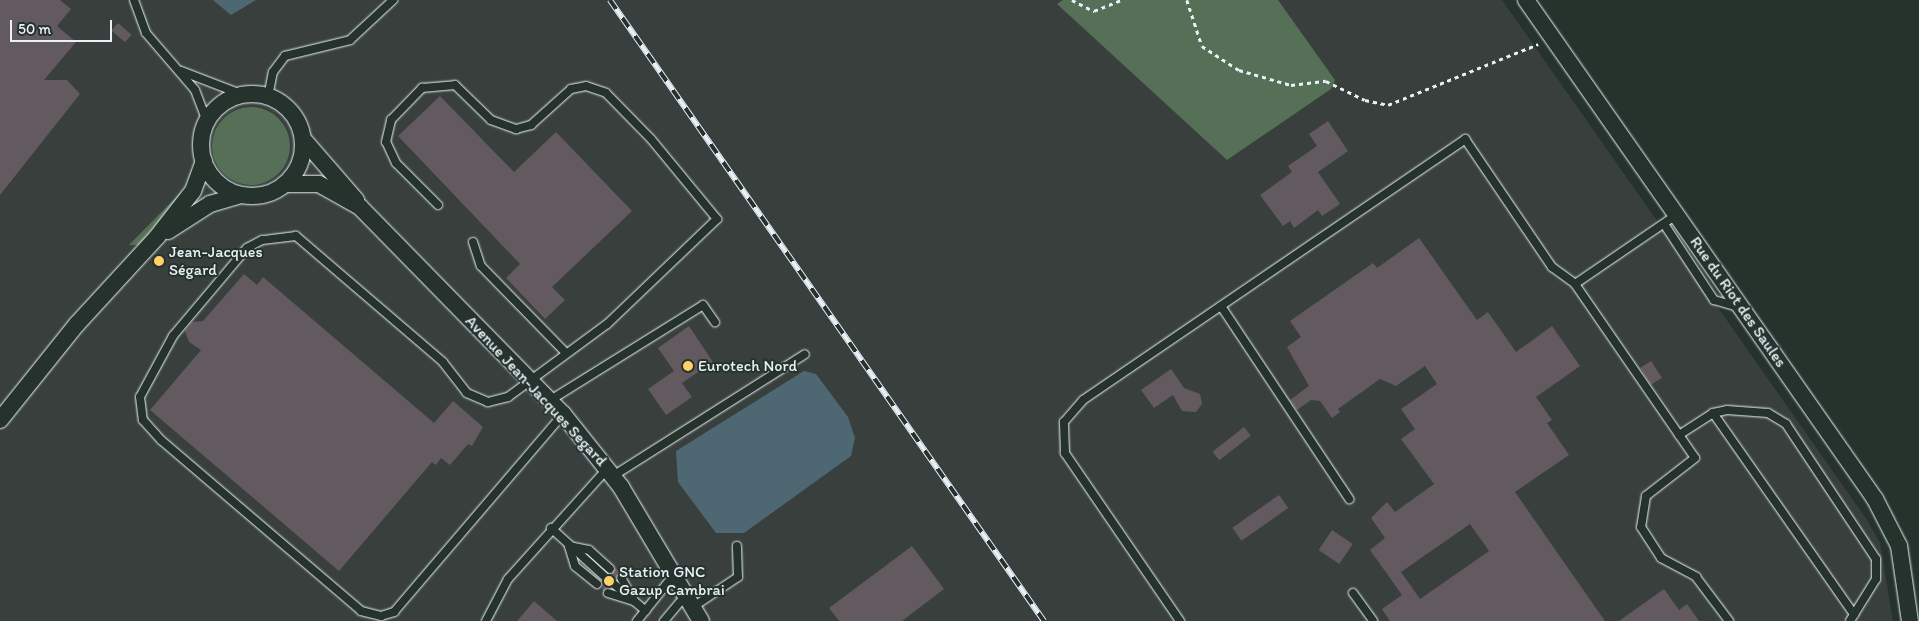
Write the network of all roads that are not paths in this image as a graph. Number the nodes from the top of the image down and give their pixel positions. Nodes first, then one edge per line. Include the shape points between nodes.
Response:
1 (134, 0) edge
2 (393, 0) edge
3 (1526, 0) edge
4 (182, 71) junction
5 (244, 95) junction
6 (268, 97) junction
7 (207, 122) junction
8 (303, 139) junction
9 (204, 161) junction
10 (285, 184) junction
11 (241, 195) junction
12 (438, 205) dead end
13 (360, 207) junction
14 (1670, 220) junction
15 (157, 237) junction
16 (473, 242) dead end
17 (1575, 284) junction
18 (1221, 306) junction
19 (715, 322) dead end
20 (566, 353) junction
21 (805, 354) dead end
22 (529, 380) junction
23 (549, 401) junction
24 (1713, 413) junction
25 (562, 414) junction
26 (0, 420) edge
27 (1679, 435) junction
28 (611, 472) junction
29 (1349, 499) dead end
30 (551, 528) junction
31 (569, 546) junction
32 (737, 546) dead end
33 (610, 568) dead end
34 (674, 575) junction
35 (604, 576) dead end
36 (621, 578) dead end
37 (597, 584) dead end
38 (615, 586) dead end
39 (608, 593) dead end
40 (1353, 593) dead end
41 (690, 601) junction
42 (634, 602) junction
43 (646, 611) junction
44 (1852, 618) edge
45 (486, 621) edge
46 (637, 621) edge
47 (664, 621) edge
48 (701, 621) edge
49 (1180, 621) edge
50 (1373, 621) edge
51 (1729, 621) edge
52 (1910, 621) edge

1 - 4 lane via 151,40
2 - 6 lane via 350,40 285,56 273,72
3 - 14 street, Rue du Riot des Saules via 1556,39
4 - 5 lane
4 - 7 lane via 200,100
5 - 6 street
5 - 7 street via 222,104
6 - 8 street via 291,113
7 - 9 street via 201,141
8 - 10 street via 300,164
8 - 13 street, Avenue Jean-Jacques Segard
9 - 11 street via 218,183
9 - 15 street via 193,190
10 - 11 street via 264,195
10 - 13 street, Avenue Jean-Jacques Segard via 320,184
11 - 15 street via 210,204
12 - 20 lane via 396,163 386,142 391,120 422,88 436,84 459,88 491,120 509,129 531,125 571,89 596,87 679,170 714,212 715,224 607,324
13 - 22 street, Avenue Jean-Jacques Segard
14 - 17 lane
14 - 52 street, Rue du Riot des Saules via 1740,306 1885,516 1903,558
15 - 26 street via 83,318
16 - 20 lane via 480,266
17 - 18 lane via 1552,266 1465,140
17 - 27 lane
18 - 29 lane
18 - 49 lane via 1083,400 1072,410 1061,432 1065,453
19 - 23 lane via 703,305
20 - 22 lane
21 - 28 lane
22 - 23 street, Avenue Jean-Jacques Segard
22 - 25 lane via 503,399 474,398 443,362 293,234 269,237 247,248 194,309 145,384 140,404 143,420 161,440 361,611 381,616 394,612
23 - 25 street, Avenue Jean-Jacques Segard
24 - 27 lane
24 - 44 lane
24 - 44 lane via 1768,413 1786,424 1876,559 1876,579
25 - 28 street, Avenue Jean-Jacques Segard
27 - 51 lane via 1695,458 1646,496 1641,527 1661,558 1696,577
28 - 30 lane
28 - 34 street, Avenue Jean-Jacques Segard
30 - 31 lane
30 - 45 lane via 508,579
31 - 33 lane via 588,550
31 - 35 lane
31 - 37 lane via 575,566
32 - 41 lane via 738,577
34 - 41 street, Avenue Jean-Jacques Segard
34 - 43 lane
36 - 42 lane
38 - 42 lane
39 - 42 lane
40 - 50 lane
41 - 47 lane
41 - 48 street, Avenue Jean-Jacques Segard
42 - 43 lane
43 - 46 lane

